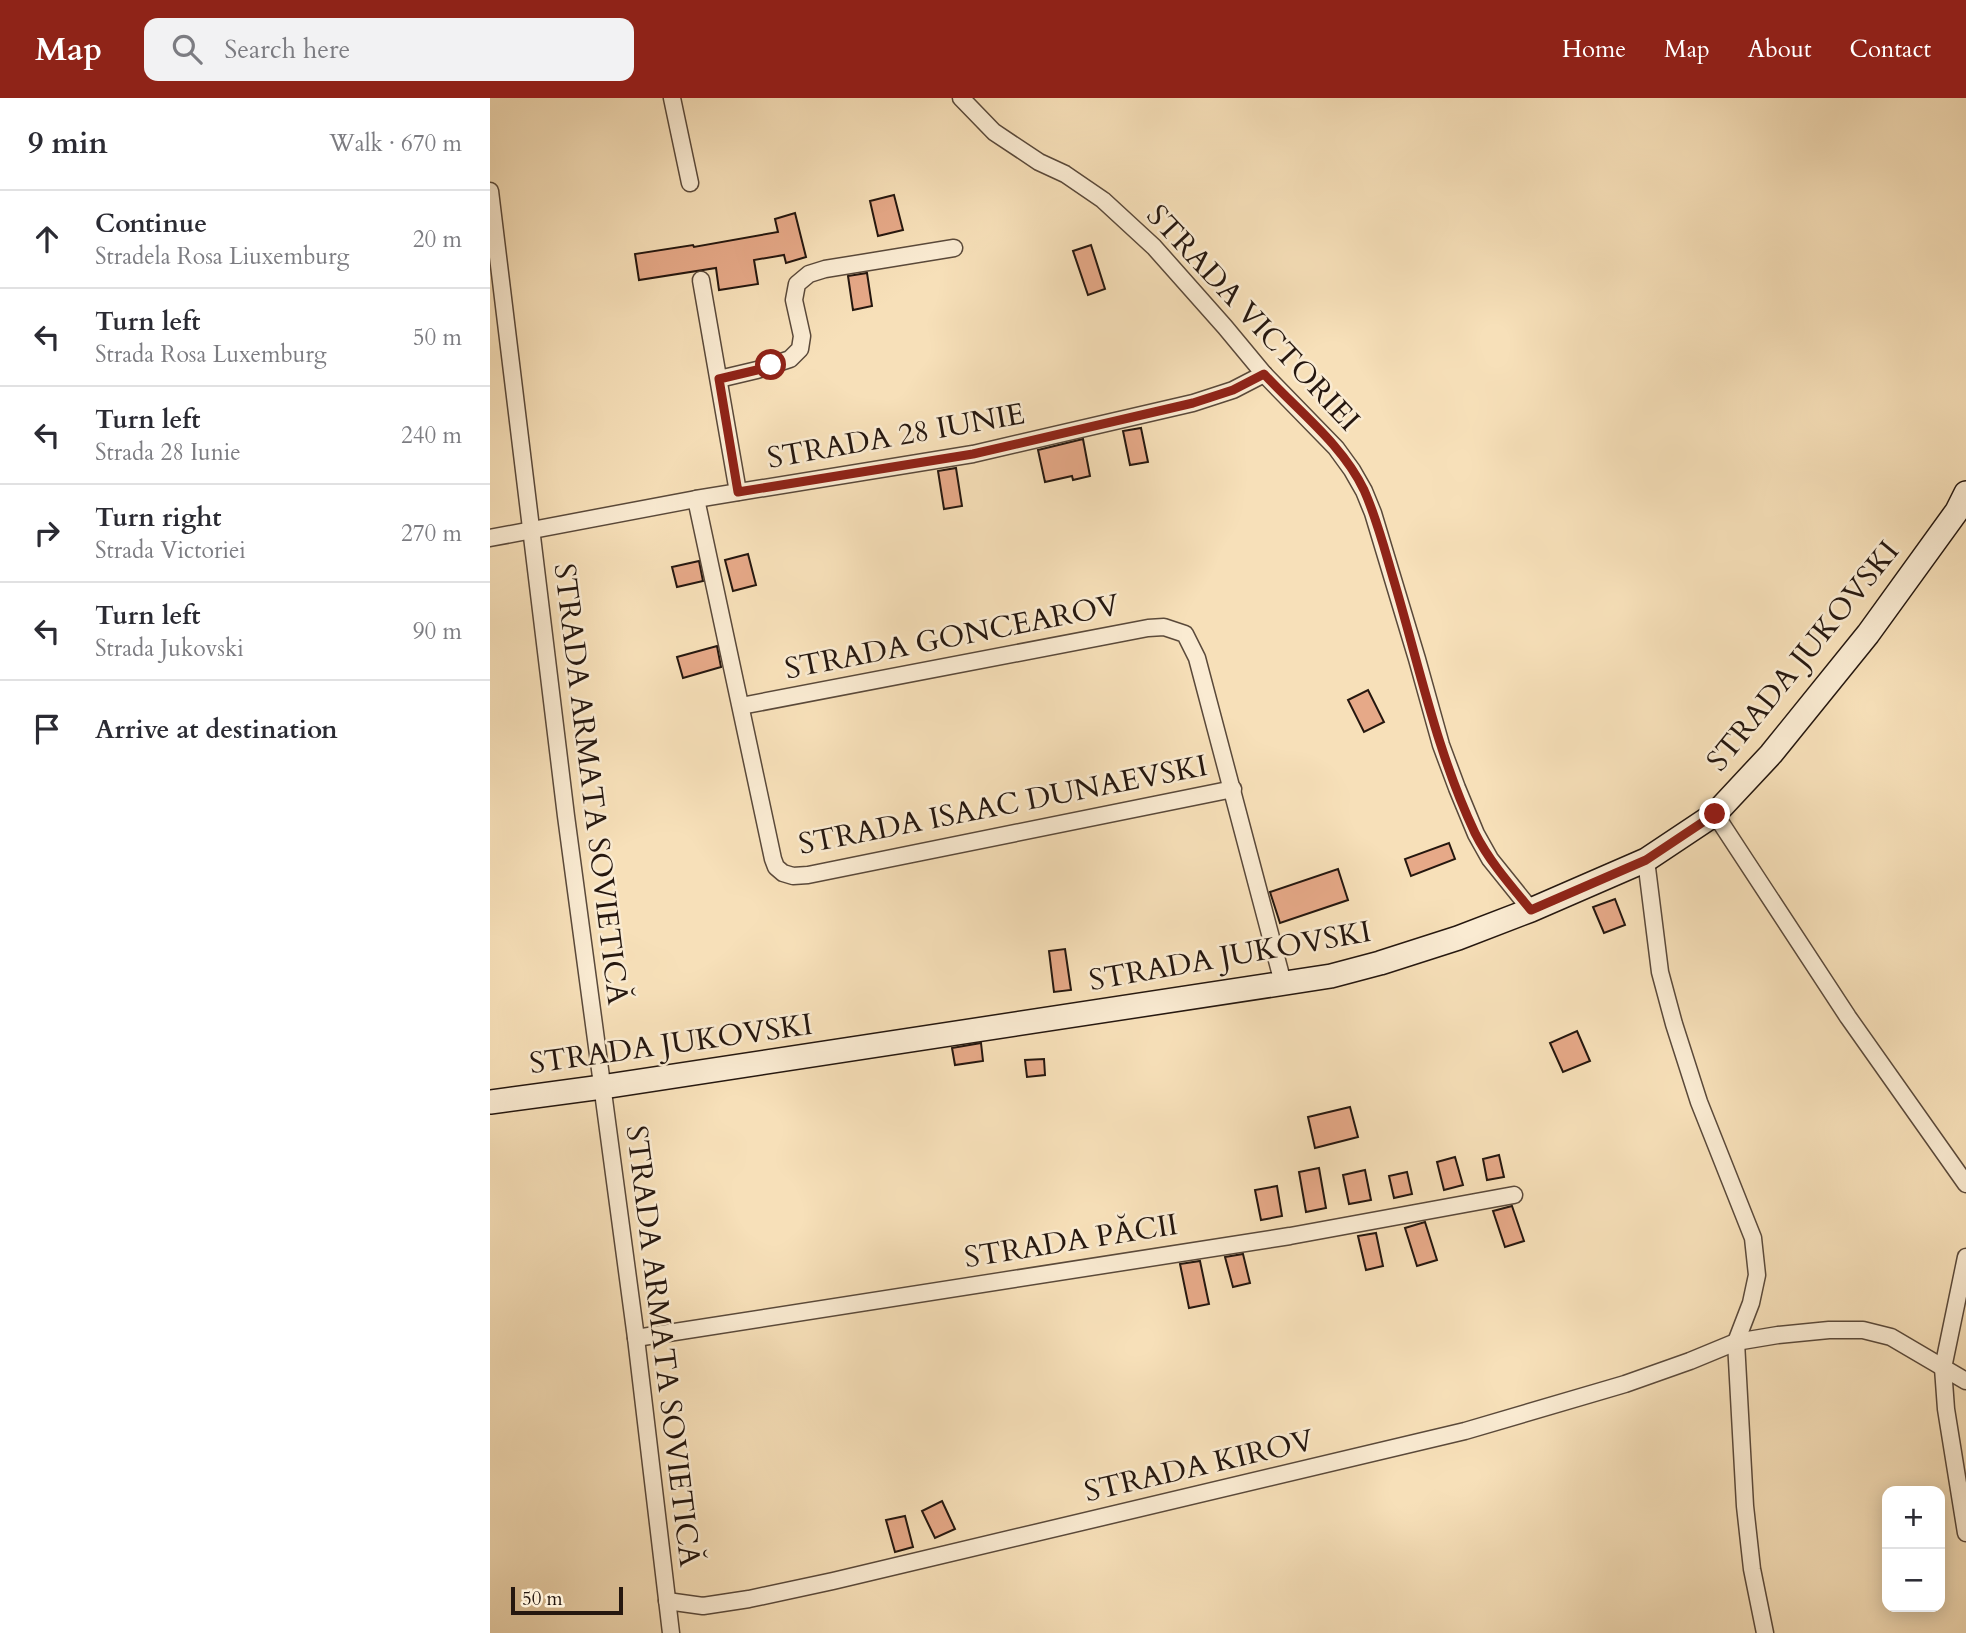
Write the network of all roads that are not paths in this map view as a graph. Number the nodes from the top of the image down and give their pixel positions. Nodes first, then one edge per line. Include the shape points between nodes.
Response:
1 (672, 98) edge
2 (961, 98) edge
3 (690, 183) dead end
4 (490, 191) edge
5 (954, 248) dead end
6 (701, 280) dead end
7 (1264, 374) junction
8 (719, 379) junction
9 (738, 492) junction
10 (1966, 493) edge
11 (696, 499) junction
12 (531, 530) junction
13 (490, 538) edge
14 (1174, 629) joint
15 (741, 706) junction
16 (1233, 789) junction
17 (1715, 814) junction
18 (1646, 860) junction
19 (1531, 910) junction
20 (1283, 983) junction
21 (602, 1087) junction
22 (490, 1102) edge
23 (1966, 1184) edge
24 (1514, 1195) dead end
25 (1966, 1256) edge
26 (636, 1338) junction
27 (1735, 1342) junction
28 (1943, 1368) junction
29 (1966, 1381) edge
30 (1966, 1533) edge
31 (667, 1601) junction
32 (671, 1633) edge
33 (1765, 1633) edge

1 - 3 street
2 - 7 street, STRADA VICTORIEI via 994,132 1065,174 1122,217 1154,247
4 - 12 street, STRADA ARMATA SOVIETICĂ
5 - 8 street via 809,274 797,284 794,300 800,349 790,359
6 - 8 street
7 - 9 street, STRADA 28 IUNIE via 1193,403 973,454
7 - 19 street, STRADA VICTORIEI via 1336,448 1364,491 1457,788 1490,859
8 - 9 street
9 - 11 street, STRADA 28 IUNIE
10 - 17 main road, STRADA JUKOVSKI via 1868,634 1771,754
11 - 12 street, STRADA 28 IUNIE
11 - 15 street
12 - 13 street, STRADA 28 IUNIE
12 - 21 street, STRADA ARMATA SOVIETICĂ
14 - 15 street, STRADA GONCEAROV via 1147,628
14 - 16 street, STRADA ISAAC DUNAEVSKI via 1185,634 1197,658
15 - 16 street, STRADA ISAAC DUNAEVSKI via 773,859 783,873 793,876
16 - 20 street, STRADA ISAAC DUNAEVSKI
17 - 18 main road, STRADA JUKOVSKI
17 - 23 street via 1848,1017
18 - 19 main road, STRADA JUKOVSKI
18 - 27 street via 1667,998 1699,1102 1753,1238 1757,1275
19 - 20 main road, STRADA JUKOVSKI via 1380,963
20 - 21 main road, STRADA JUKOVSKI
21 - 22 main road, STRADA JUKOVSKI
21 - 26 street, STRADA ARMATA SOVIETICĂ
24 - 26 street, STRADA PĂCII via 1290,1236
25 - 28 street
26 - 31 street, STRADA ARMATA SOVIETICĂ
27 - 28 street, STRADA KIROV via 1863,1330 1891,1337
27 - 31 street, STRADA KIROV via 1613,1388 1395,1449 749,1599 703,1606
27 - 33 street via 1745,1506
28 - 29 street, STRADA KIROV
28 - 30 street
31 - 32 street, STRADA ARMATA SOVIETICĂ

